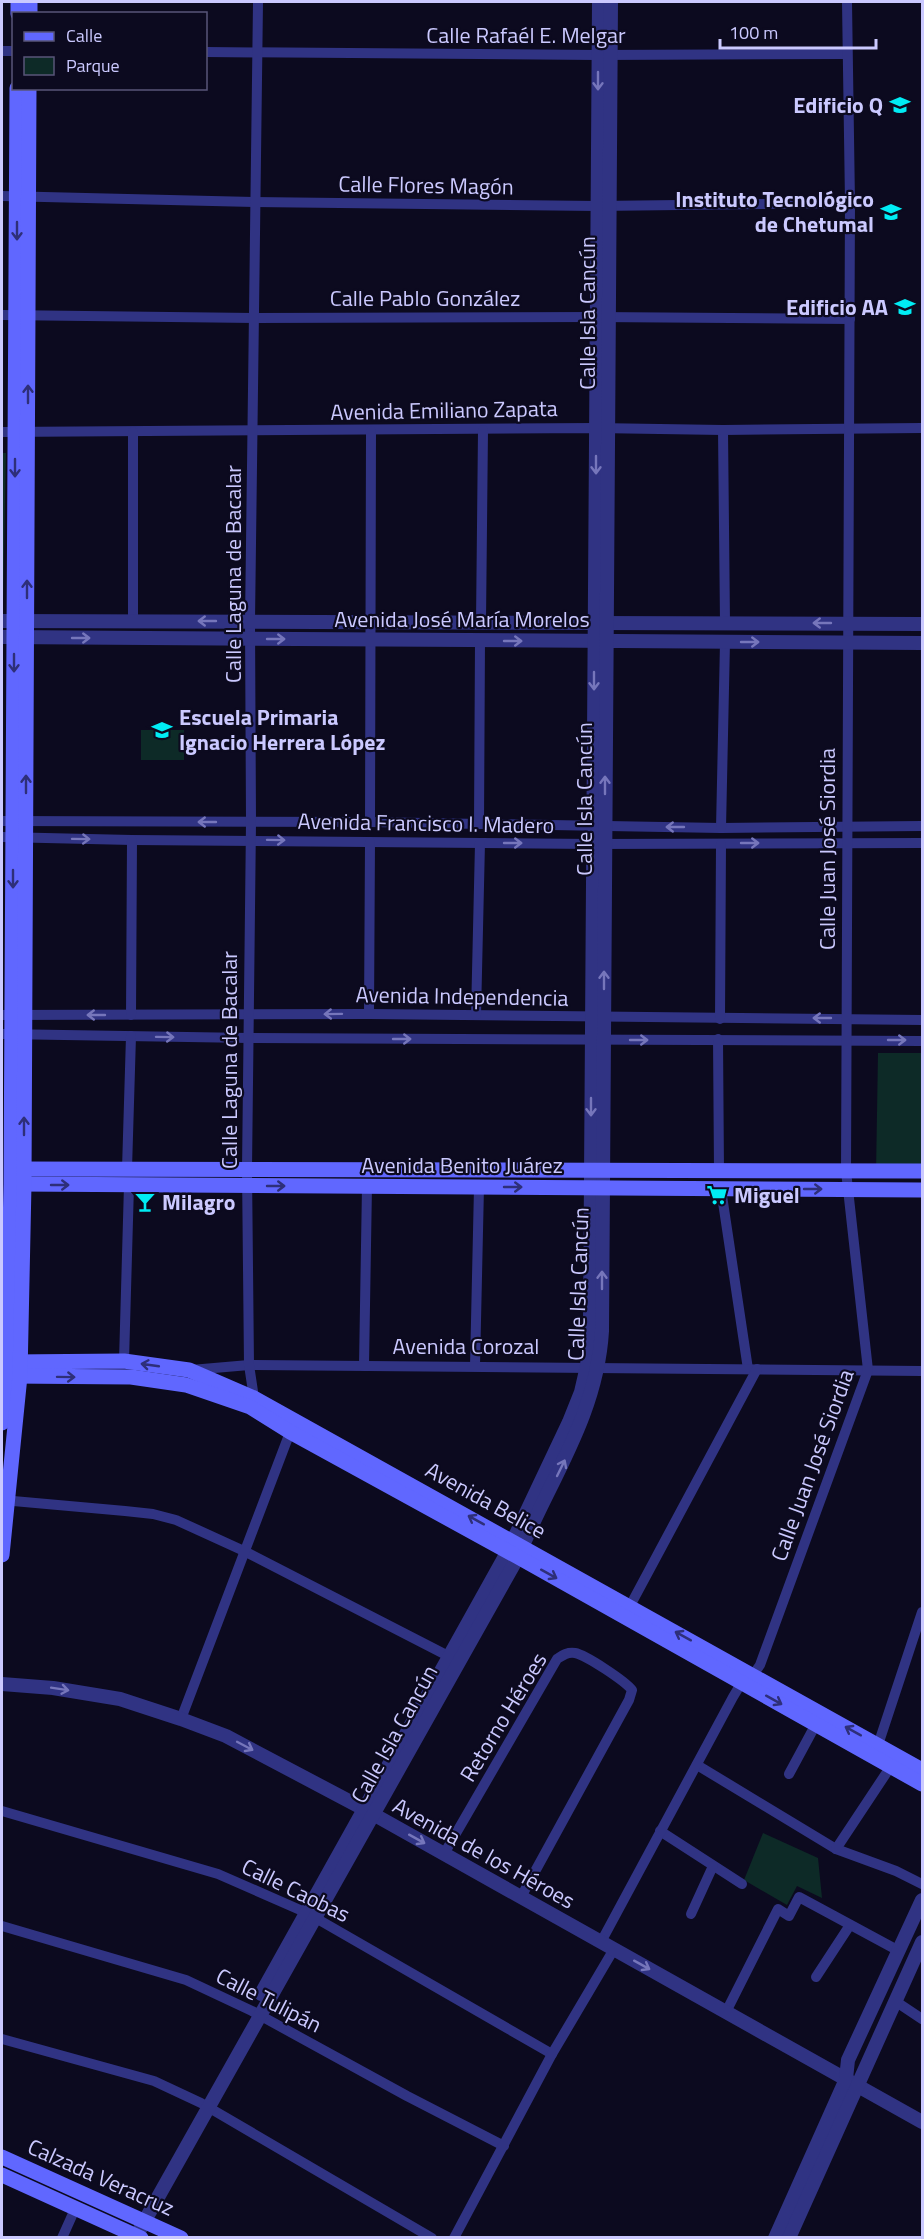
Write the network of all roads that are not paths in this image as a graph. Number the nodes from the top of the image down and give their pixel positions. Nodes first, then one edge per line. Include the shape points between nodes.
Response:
1 (258, 2) edge
2 (599, 2) edge
3 (611, 2) edge
4 (846, 2) edge
5 (207, 52) edge
6 (258, 52) junction
7 (847, 54) junction
8 (604, 55) junction
9 (18, 90) edge
10 (29, 90) edge
11 (16, 197) edge
12 (254, 202) junction
13 (850, 203) junction
14 (603, 206) junction
15 (15, 315) edge
16 (603, 317) junction
17 (254, 318) junction
18 (850, 319) junction
19 (602, 428) junction
20 (850, 428) junction
21 (922, 428) edge
22 (483, 430) junction
23 (723, 430) junction
24 (371, 431) junction
25 (15, 432) edge
26 (133, 432) junction
27 (254, 432) junction
28 (14, 621) edge
29 (134, 621) junction
30 (250, 621) junction
31 (371, 622) junction
32 (481, 622) junction
33 (600, 622) junction
34 (724, 623) junction
35 (848, 623) junction
36 (922, 624) edge
37 (14, 637) edge
38 (251, 639) junction
39 (370, 640) junction
40 (480, 640) junction
41 (600, 641) junction
42 (725, 642) junction
43 (847, 643) junction
44 (922, 643) edge
45 (251, 822) junction
46 (370, 822) junction
47 (479, 824) junction
48 (922, 826) edge
49 (599, 827) junction
50 (846, 827) junction
51 (721, 828) junction
52 (14, 829) edge
53 (132, 840) junction
54 (251, 840) junction
55 (370, 842) junction
56 (480, 843) junction
57 (846, 843) junction
58 (922, 843) edge
59 (599, 844) junction
60 (721, 844) junction
61 (369, 1014) junction
62 (13, 1015) edge
63 (131, 1015) junction
64 (249, 1015) junction
65 (477, 1015) junction
66 (598, 1017) junction
67 (846, 1018) junction
68 (720, 1019) junction
69 (922, 1020) edge
70 (13, 1034) edge
71 (131, 1036) junction
72 (249, 1038) junction
73 (718, 1039) junction
74 (597, 1040) junction
75 (846, 1040) junction
76 (922, 1041) edge
77 (127, 1169) junction
78 (247, 1170) junction
79 (596, 1171) junction
80 (719, 1171) junction
81 (846, 1171) junction
82 (922, 1171) edge
83 (12, 1177) edge
84 (129, 1185) junction
85 (248, 1186) junction
86 (367, 1186) junction
87 (479, 1187) junction
88 (596, 1188) junction
89 (721, 1189) junction
90 (847, 1190) junction
91 (922, 1190) edge
92 (124, 1362) junction
93 (249, 1365) junction
94 (364, 1366) junction
95 (475, 1366) junction
96 (592, 1366) junction
97 (9, 1369) edge
98 (752, 1369) junction
99 (189, 1370) junction
100 (868, 1370) junction
101 (922, 1371) edge
102 (254, 1398) junction
103 (2, 1423) edge
104 (292, 1426) junction
105 (4, 1500) edge
106 (515, 1548) junction
107 (244, 1551) junction
108 (2, 1555) edge
109 (630, 1606) junction
110 (922, 1612) edge
111 (454, 1660) junction
112 (748, 1679) junction
113 (2, 1684) edge
114 (181, 1719) junction
115 (816, 1724) junction
116 (878, 1744) junction
117 (697, 1765) junction
118 (891, 1766) junction
119 (922, 1770) edge
120 (789, 1774) dead end
121 (922, 1784) edge
122 (2, 1811) edge
123 (369, 1812) junction
124 (660, 1831) junction
125 (836, 1849) junction
126 (444, 1854) junction
127 (713, 1866) junction
128 (742, 1884) dead end
129 (922, 1884) edge
130 (521, 1897) junction
131 (922, 1900) edge
132 (691, 1914) dead end
133 (311, 1916) junction
134 (850, 1925) junction
135 (2, 1926) edge
136 (922, 1941) edge
137 (601, 1942) junction
138 (614, 1949) junction
139 (899, 1951) junction
140 (816, 1977) dead end
141 (895, 2001) junction
142 (726, 2012) junction
143 (256, 2013) junction
144 (922, 2019) edge
145 (2, 2039) edge
146 (552, 2054) junction
147 (852, 2083) junction
148 (205, 2105) junction
149 (922, 2122) edge
150 (504, 2146) junction
151 (2, 2157) edge
152 (2, 2175) edge
153 (800, 2197) junction
154 (75, 2209) junction
155 (141, 2220) junction
156 (135, 2235) edge
157 (62, 2238) edge
158 (181, 2238) edge
159 (432, 2238) edge
160 (454, 2238) edge
161 (775, 2238) edge
162 (789, 2238) edge

1 - 6 street, Calle Laguna de Bacalar
2 - 8 street, Calle Isla Cancún
3 - 8 street, Calle Isla Cancún
4 - 7 street, Calle Juan José Siordia
5 - 6 street, Calle Rafaél E. Melgar
6 - 8 street, Calle Rafaél E. Melgar
6 - 12 street, Calle Laguna de Bacalar
7 - 8 street, Calle Rafaél E. Melgar
7 - 13 street, Calle Juan José Siordia
8 - 14 street, Calle Isla Cancún
9 - 11 main road
10 - 11 main road
11 - 12 street, Calle Flores Magón
11 - 15 main road
12 - 14 street, Calle Flores Magón
12 - 17 street, Calle Laguna de Bacalar
13 - 14 street, Calle Flores Magón
13 - 18 street, Calle Juan José Siordia
14 - 16 street, Calle Isla Cancún
15 - 17 street, Calle Pablo González
15 - 25 main road
16 - 17 street, Calle Pablo González
16 - 18 street, Calle Pablo González
16 - 19 street, Calle Isla Cancún
17 - 27 street, Calle Laguna de Bacalar
18 - 20 street, Calle Juan José Siordia
19 - 22 street, Avenida Emiliano Zapata
19 - 23 street, Avenida Emiliano Zapata
19 - 33 street, Calle Isla Cancún
20 - 21 street, Avenida Emiliano Zapata
20 - 23 street, Avenida Emiliano Zapata
20 - 35 street, Calle Juan José Siordia
22 - 24 street, Avenida Emiliano Zapata
22 - 32 street
23 - 34 street
24 - 27 street, Avenida Emiliano Zapata
24 - 31 street
25 - 26 street, Avenida Emiliano Zapata
25 - 28 main road
26 - 27 street, Avenida Emiliano Zapata
26 - 29 street
27 - 30 street, Calle Laguna de Bacalar
28 - 29 street, Avenida José María Morelos
28 - 37 main road
30 -> 29 street, Avenida José María Morelos
30 - 31 street, Avenida José María Morelos
30 - 38 street, Calle Laguna de Bacalar
31 - 32 street, Avenida José María Morelos
31 - 39 street
32 - 33 street, Avenida José María Morelos
33 - 34 street, Avenida José María Morelos
33 - 41 street, Calle Isla Cancún
35 -> 34 street, Avenida José María Morelos
35 - 36 street, Avenida José María Morelos
35 - 43 street, Calle Juan José Siordia
37 -> 38 street, Avenida José María Morelos
37 - 52 main road
38 -> 39 street, Avenida José María Morelos
38 - 45 street, Calle Laguna de Bacalar
39 - 40 street, Avenida José María Morelos
39 - 46 street
40 -> 41 street, Avenida José María Morelos
40 - 47 street
41 - 42 street, Avenida José María Morelos
41 - 49 street, Calle Isla Cancún
42 -> 43 street, Avenida José María Morelos
42 - 51 street
43 - 44 street, Avenida José María Morelos
43 - 50 street, Calle Juan José Siordia
45 - 46 street, Avenida Francisco I. Madero
45 -> 52 street, Avenida Francisco I. Madero
45 - 54 street, Calle Laguna de Bacalar
46 - 47 street, Avenida Francisco I. Madero
47 - 49 street, Avenida Francisco I. Madero
48 - 50 street, Avenida Francisco I. Madero
51 -> 49 street, Avenida Francisco I. Madero
49 - 59 street, Calle Isla Cancún
50 - 51 street, Avenida Francisco I. Madero
50 - 57 street, Calle Juan José Siordia
52 -> 53 street, Avenida Francisco I. Madero
52 - 62 main road
53 - 54 street, Avenida Francisco I. Madero
53 - 63 street
54 -> 55 street, Avenida Francisco I. Madero
54 - 64 street, Calle Laguna de Bacalar
55 - 56 street, Avenida Francisco I. Madero
55 - 61 street
56 -> 59 street, Avenida Francisco I. Madero
56 - 65 street
57 - 58 street, Avenida Francisco I. Madero
60 -> 57 street, Avenida Francisco I. Madero
57 - 67 street, Calle Juan José Siordia
59 - 60 street, Avenida Francisco I. Madero
59 - 66 street, Calle Isla Cancún
60 - 68 street
61 -> 64 street, Avenida Independencia
61 - 65 street, Avenida Independencia
63 -> 62 street, Avenida Independencia
62 - 70 main road
63 - 64 street, Avenida Independencia
64 - 72 street, Calle Laguna de Bacalar
65 - 66 street, Avenida Independencia
66 - 68 street, Avenida Independencia
66 - 74 street, Calle Isla Cancún
67 -> 68 street, Avenida Independencia
67 - 69 street, Avenida Independencia
67 - 75 street, Calle Juan José Siordia
70 - 71 street, Avenida Independencia
70 - 83 main road
71 -> 72 street, Avenida Independencia
71 - 77 street
72 -> 74 street, Avenida Independencia
72 - 78 street, Calle Laguna de Bacalar
74 -> 73 street, Avenida Independencia
73 - 75 street, Avenida Independencia
73 - 80 street
74 - 79 street, Calle Isla Cancún
75 -> 76 street, Avenida Independencia
75 - 81 street, Calle Juan José Siordia
77 - 78 main road, Avenida Benito Juárez
77 - 83 main road, Avenida Benito Juárez
78 - 79 main road, Avenida Benito Juárez
78 - 85 street, Calle Laguna de Bacalar
79 - 80 main road, Avenida Benito Juárez
79 - 88 street, Calle Isla Cancún
80 - 81 main road, Avenida Benito Juárez
81 - 82 main road, Avenida Benito Juárez
81 - 90 street, Calle Juan José Siordia
83 -> 84 main road, Avenida Benito Juárez
83 - 97 main road
84 - 85 main road, Avenida Benito Juárez
84 - 92 street
85 -> 86 main road, Avenida Benito Juárez
85 - 93 street, Calle Laguna de Bacalar
86 - 87 main road, Avenida Benito Juárez
86 - 94 street
87 -> 88 main road, Avenida Benito Juárez
87 - 95 street
88 - 89 main road, Avenida Benito Juárez
88 - 96 street, Calle Isla Cancún
89 -> 90 main road, Avenida Benito Juárez
89 - 98 street
90 - 91 main road, Avenida Benito Juárez
90 - 100 street, Calle Juan José Siordia
92 - 97 main road, Avenida Belice
99 -> 92 main road, Avenida Belice
93 - 94 street, Avenida Corozal
93 - 99 street, Avenida Corozal
93 - 102 street, Calle Laguna de Bacalar
94 - 95 street, Avenida Corozal
95 - 96 street, Avenida Corozal
96 - 98 street, Avenida Corozal
96 - 106 street, Calle Isla Cancún via 592,1394 573,1443
97 - 103 main road
97 -> 104 main road, Avenida Belice via 131,1377 186,1385
97 - 105 main road
98 - 100 street, Avenida Corozal
98 - 109 street
99 - 102 main road, Avenida Belice
100 - 101 street, Avenida Corozal
100 - 112 street, Calle Juan José Siordia via 760,1665
102 - 104 main road, Avenida Belice
104 - 106 main road, Avenida Belice
104 - 107 street
105 - 107 street via 153,1514 176,1520
105 - 108 main road
106 - 109 main road, Avenida Belice
106 - 111 street, Calle Isla Cancún
106 -> 112 main road, Avenida Belice
107 - 111 street
107 - 114 street
112 -> 109 main road, Avenida Belice
110 - 116 street
111 - 123 street, Calle Isla Cancún
112 -> 115 main road, Avenida Belice
116 -> 112 main road, Avenida Belice
112 - 117 street, Calle Juan José Siordia
113 -> 114 street, Avenida de los Héroes via 120,1699
114 -> 123 street, Avenida de los Héroes via 226,1736
115 - 118 main road, Avenida Belice
115 - 120 street
116 - 119 main road, Avenida Belice
117 - 124 street, Calle Juan José Siordia
117 - 125 street
118 - 121 main road, Avenida Belice
118 - 125 street
122 - 133 street, Calle Caobas via 218,1874
123 -> 126 street, Avenida de los Héroes
123 - 133 street, Calle Isla Cancún
124 - 127 street
124 - 137 street, Calle Juan José Siordia
125 - 129 street
126 - 130 street, Avenida de los Héroes
126 - 130 street, Retorno Héroes via 557,1659 566,1653 577,1653 632,1690
127 - 128 street
127 - 132 street
130 - 137 street, Avenida de los Héroes
131 - 139 street
133 - 143 street, Calle Isla Cancún
133 - 146 street, Calle Caobas
134 - 139 street
134 - 140 street
134 - 142 street via 799,1897 789,1916 778,1909
135 - 143 street, Calle Tulipán via 186,1980
136 - 141 street
137 - 138 street, Avenida de los Héroes
138 -> 142 street, Avenida de los Héroes
138 - 146 street
139 - 147 street via 848,2061
141 - 144 street
141 - 147 street
142 - 147 street, Avenida de los Héroes
143 - 148 street, Calle Isla Cancún
143 - 150 street, Calle Tulipán
145 - 148 street via 154,2081
146 - 150 street
147 - 149 street, Avenida de los Héroes
147 - 153 street
148 - 155 street, Calle Isla Cancún
148 - 159 street
150 - 160 street
151 - 155 main road, Calzada Veracruz
152 - 154 main road, Calzada Veracruz
153 - 161 street
153 - 162 street
154 - 156 main road, Calzada Veracruz
154 - 157 street
155 - 156 street, Calle Isla Cancún
155 - 158 main road, Calzada Veracruz

